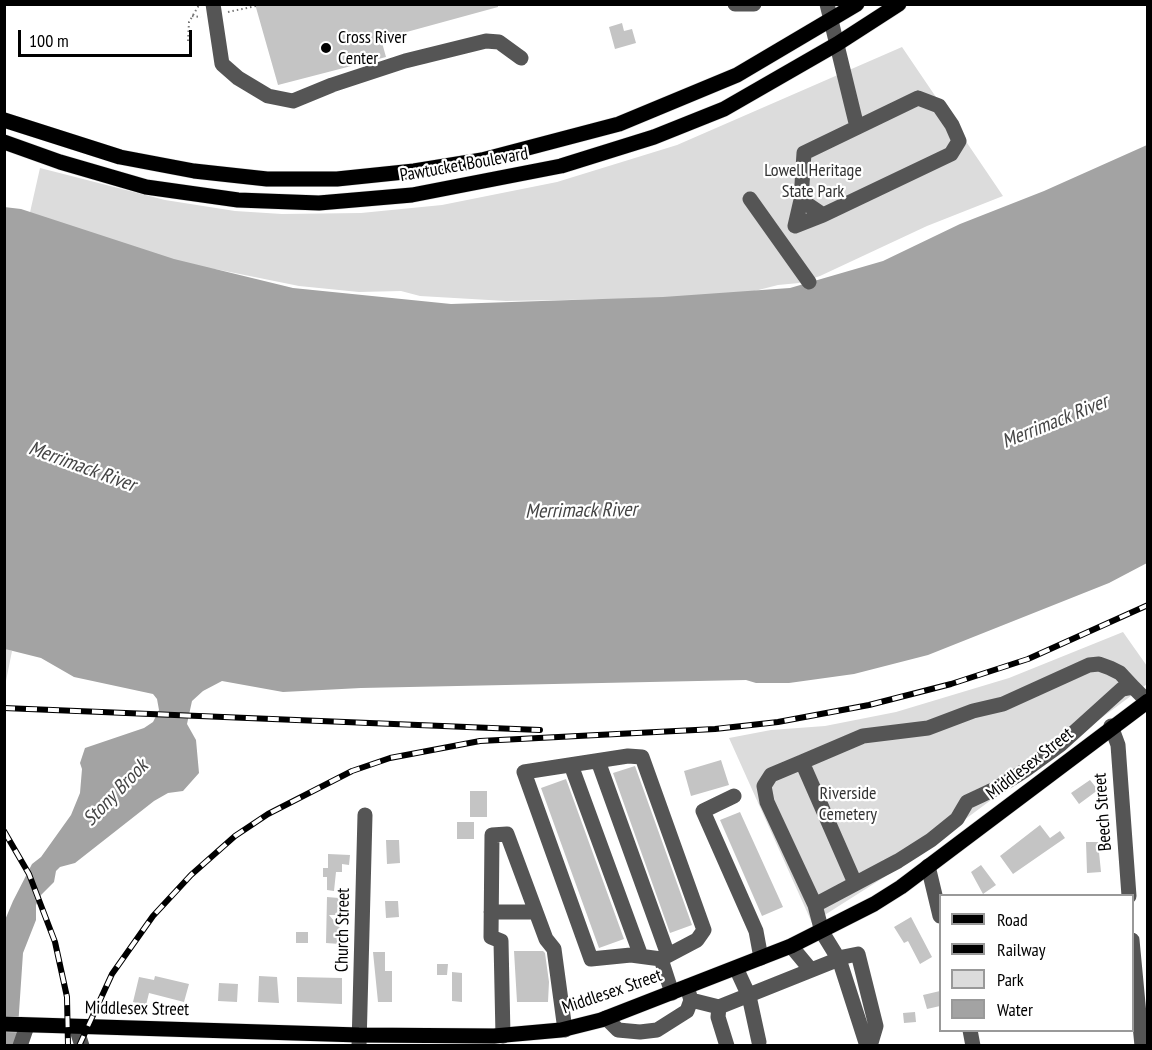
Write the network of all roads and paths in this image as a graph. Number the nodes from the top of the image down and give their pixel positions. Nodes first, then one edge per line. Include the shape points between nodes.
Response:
1 (199, 4) edge
2 (213, 4) edge
3 (735, 4) edge
4 (753, 4) edge
5 (827, 4) edge
6 (857, 4) edge
7 (899, 4) edge
8 (832, 20) junction
9 (188, 41) dead end
10 (837, 45) junction
11 (521, 58) dead end
12 (4, 120) edge
13 (857, 127) junction
14 (4, 142) edge
15 (750, 199) dead end
16 (801, 200) junction
17 (823, 215) junction
18 (795, 226) junction
19 (778, 237) junction
20 (809, 282) dead end
21 (1133, 687) junction
22 (1147, 701) edge
23 (1111, 726) junction
24 (598, 761) junction
25 (802, 762) junction
26 (571, 765) junction
27 (734, 796) dead end
28 (365, 815) dead end
29 (928, 867) junction
30 (855, 883) junction
31 (1129, 894) edge
32 (815, 905) junction
33 (491, 912) junction
34 (536, 912) junction
35 (939, 912) edge
36 (822, 932) junction
37 (791, 946) junction
38 (641, 956) junction
39 (665, 957) junction
40 (761, 958) junction
41 (839, 959) junction
42 (1134, 961) edge
43 (736, 968) junction
44 (811, 970) junction
45 (672, 993) junction
46 (689, 993) junction
47 (749, 996) junction
48 (719, 1007) junction
49 (606, 1018) junction
50 (4, 1024) edge
51 (24, 1026) junction
52 (76, 1027) junction
53 (565, 1030) junction
54 (501, 1039) edge
55 (359, 1040) edge
56 (756, 1044) edge
57 (20, 1046) edge
58 (82, 1046) edge
59 (727, 1046) edge
60 (869, 1046) edge
61 (1142, 1046) edge

1 - 9 path via 189,22
2 - 11 street via 222,64 268,96 293,101 405,61 486,40 499,42
3 - 4 street
5 - 8 street
6 - 8 main road, Pawtucket Boulevard
7 - 10 main road, Pawtucket Boulevard
8 - 10 street
8 - 12 main road, Pawtucket Boulevard via 737,75 619,124 482,160 414,171 337,179 267,179 194,171 120,157
10 - 13 street
10 - 14 main road, Pawtucket Boulevard via 724,109 654,137 561,166 412,195 319,203 238,200 146,187
13 - 16 street via 804,153
13 - 17 street via 918,98 939,106 959,141 951,154
15 - 19 street
16 - 17 street
16 - 18 street
17 - 18 street
18 - 19 street
19 - 20 street
21 - 22 street
21 - 25 street via 1110,668 1089,665 1003,704 928,728 864,736
21 - 30 street via 1122,689 1060,745 1024,771 967,802 957,819 931,840
22 - 23 main road, Middlesex Street
23 - 29 main road, Middlesex Street
23 - 31 street, Beech Street via 1118,745
24 - 26 street
24 - 39 street
24 - 39 street via 642,757 704,930 697,940
25 - 30 street
25 - 32 street via 771,775 764,789
26 - 38 street
26 - 38 street via 524,772 591,958
27 - 40 street via 703,811 756,931
28 - 55 street, Church Street
29 - 35 street
29 - 36 main road, Middlesex Street via 874,904
30 - 32 street
32 - 36 street
33 - 34 street
33 - 34 street via 492,835 507,834
33 - 54 street via 491,937 501,941
34 - 53 street via 554,950
36 - 37 main road, Middlesex Street
36 - 41 street
37 - 40 main road, Middlesex Street
37 - 44 street
38 - 39 street
39 - 45 street
40 - 43 main road, Middlesex Street
41 - 44 street
41 - 60 street via 858,954 876,1026
42 - 61 street
43 - 46 main road, Middlesex Street
43 - 47 street
44 - 47 street
45 - 46 main road, Middlesex Street
45 - 49 main road, Middlesex Street
46 - 48 street
46 - 49 street via 687,1011 657,1030 618,1030
47 - 48 street
47 - 56 street
48 - 59 street
49 - 53 main road, Middlesex Street
50 - 51 main road, Middlesex Street
51 - 52 main road, Middlesex Street
51 - 57 street
52 - 55 main road, Middlesex Street
52 - 58 street
53 - 54 main road, Middlesex Street
54 - 55 main road, Middlesex Street

